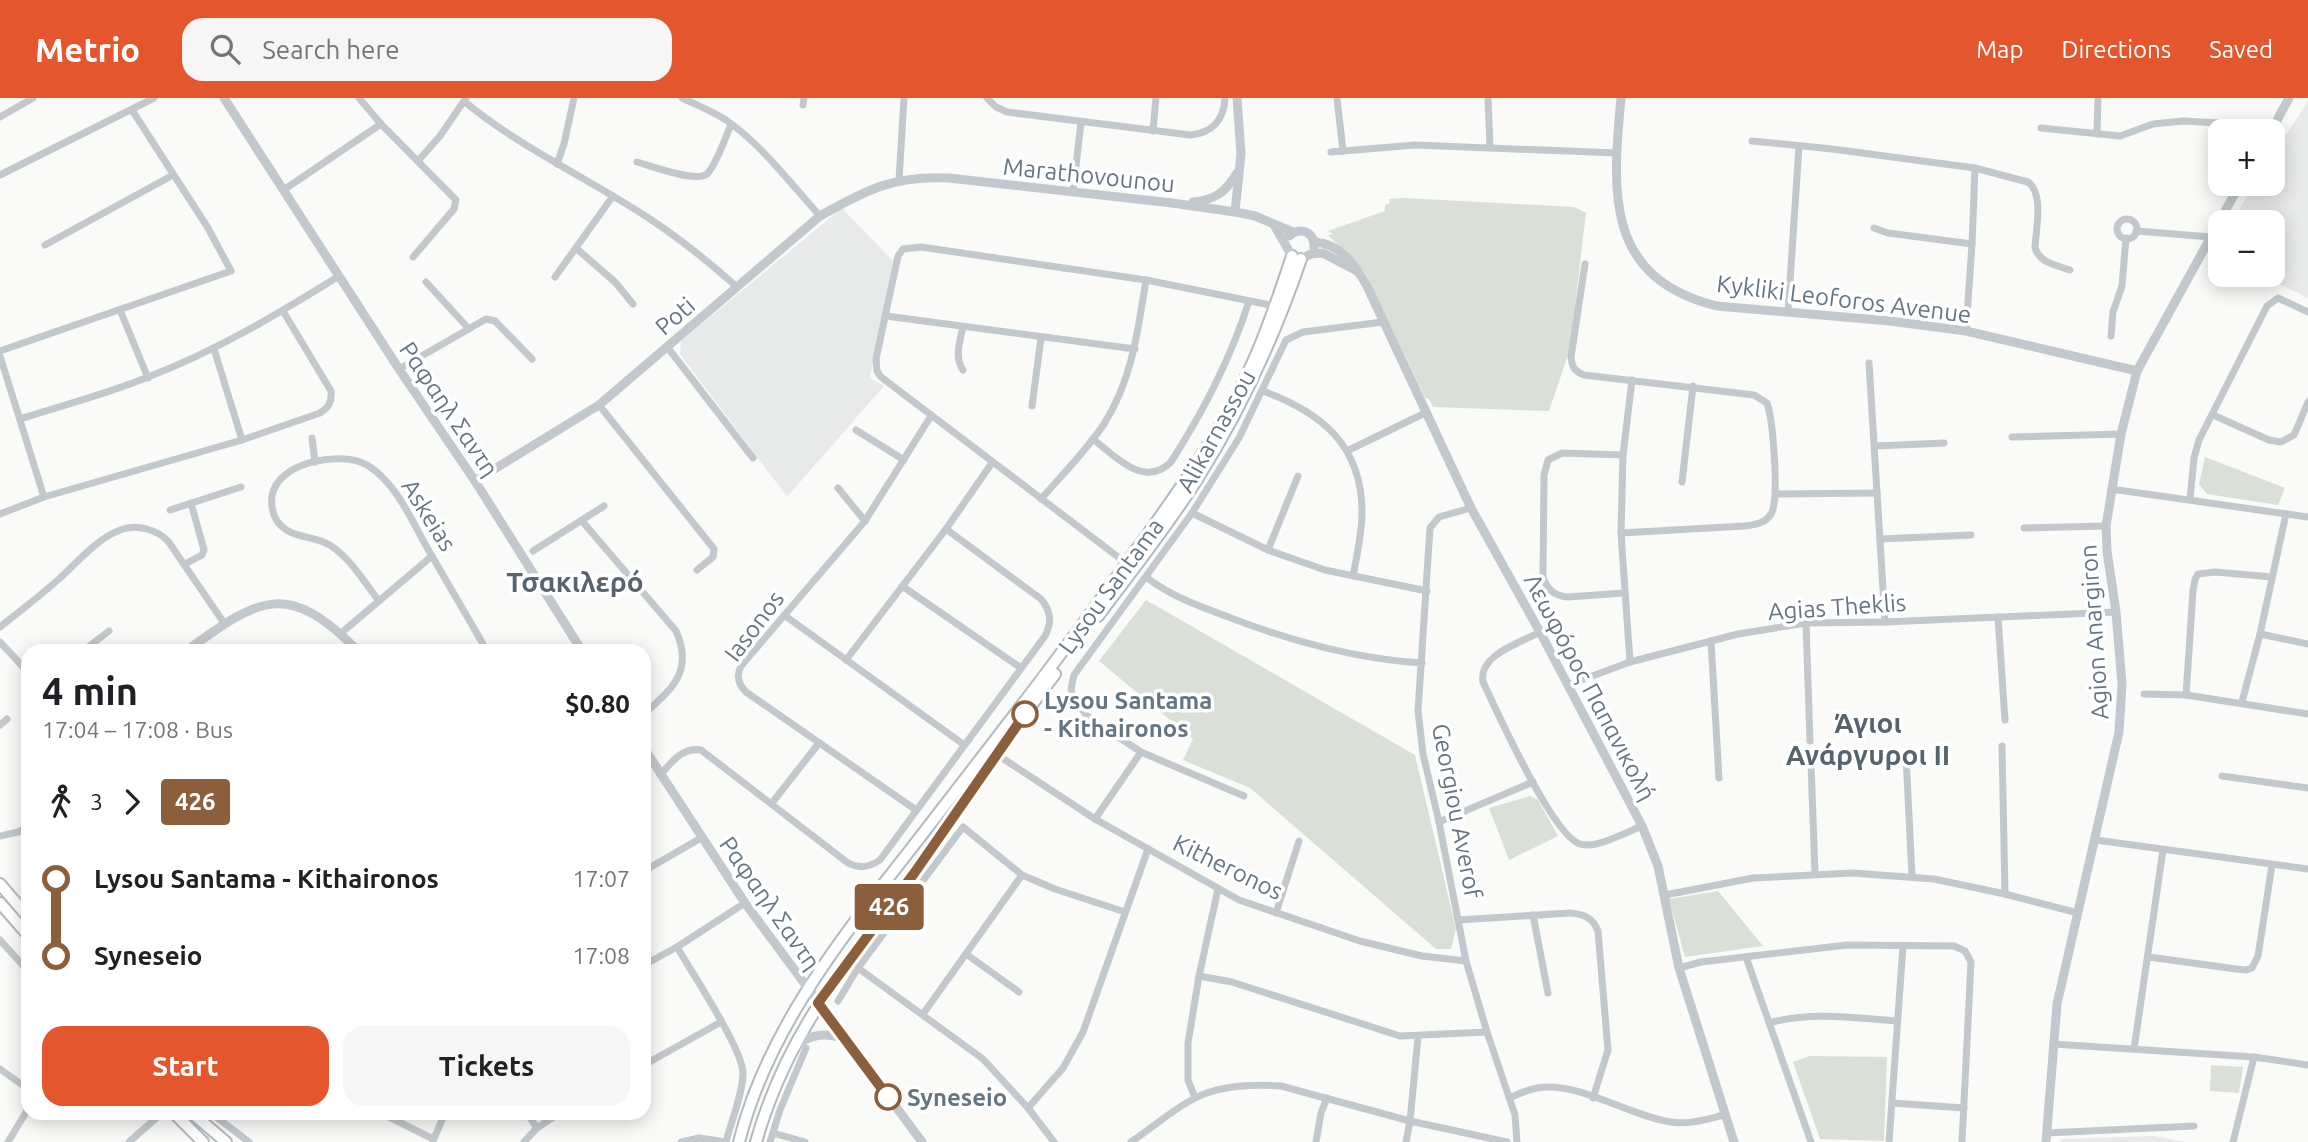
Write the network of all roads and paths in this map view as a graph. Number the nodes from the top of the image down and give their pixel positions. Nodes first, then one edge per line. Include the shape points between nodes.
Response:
1 (33, 98) edge
2 (154, 98) edge
3 (225, 98) edge
4 (359, 98) edge
5 (574, 98) edge
6 (682, 98) edge
7 (904, 98) edge
8 (987, 98) edge
9 (1156, 98) edge
10 (1225, 98) edge
11 (1237, 98) edge
12 (1336, 98) edge
13 (1488, 98) edge
14 (1621, 98) edge
15 (2098, 98) edge
16 (2289, 98) edge
17 (466, 100) edge
18 (132, 110) junction
19 (0, 117) edge
20 (2277, 119) edge
21 (1081, 122) junction
22 (2208, 123) edge
23 (381, 124) junction
24 (731, 124) junction
25 (2040, 128) dead end
26 (1153, 131) junction
27 (2097, 134) junction
28 (1752, 141) dead end
29 (1799, 146) junction
30 (1490, 147) junction
31 (1343, 151) junction
32 (1331, 152) dead end
33 (1616, 153) junction
34 (418, 161) junction
35 (637, 162) dead end
36 (0, 163) edge
37 (557, 164) junction
38 (1975, 168) junction
39 (1239, 169) junction
40 (2, 174) edge
41 (173, 175) junction
42 (899, 180) junction
43 (285, 189) junction
44 (1073, 192) junction
45 (613, 196) junction
46 (1172, 203) junction
47 (1235, 212) junction
48 (820, 216) junction
49 (1273, 224) junction
50 (1874, 228) dead end
51 (2136, 231) junction
52 (1293, 232) junction
53 (2208, 237) edge
54 (2126, 239) junction
55 (1315, 243) junction
56 (2208, 243) edge
57 (45, 244) dead end
58 (1286, 244) junction
59 (1972, 244) junction
60 (577, 248) junction
61 (1302, 256) junction
62 (413, 257) dead end
63 (1584, 264) dead end
64 (2070, 270) dead end
65 (1357, 271) junction
66 (339, 276) junction
67 (555, 277) dead end
68 (1146, 280) junction
69 (426, 282) dead end
70 (737, 287) junction
71 (1249, 301) junction
72 (633, 304) dead end
73 (1275, 306) junction
74 (120, 310) junction
75 (283, 311) junction
76 (1788, 312) junction
77 (2308, 312) edge
78 (886, 316) junction
79 (1383, 322) junction
80 (963, 327) junction
81 (469, 328) junction
82 (1966, 331) junction
83 (2111, 336) dead end
84 (1041, 338) junction
85 (668, 348) junction
86 (214, 349) junction
87 (1135, 349) junction
88 (0, 351) edge
89 (0, 356) edge
90 (533, 359) dead end
91 (1869, 363) dead end
92 (399, 369) junction
93 (963, 370) dead end
94 (2137, 371) junction
95 (148, 378) junction
96 (1632, 380) junction
97 (1693, 386) junction
98 (1263, 391) junction
99 (2308, 402) edge
100 (599, 405) junction
101 (1032, 406) dead end
102 (1425, 413) junction
103 (2213, 415) junction
104 (931, 416) junction
105 (20, 419) junction
106 (856, 430) dead end
107 (2121, 434) junction
108 (2012, 437) dead end
109 (312, 438) dead end
110 (1093, 439) junction
111 (242, 440) junction
112 (1944, 443) dead end
113 (1876, 446) junction
114 (1347, 450) junction
115 (1623, 455) junction
116 (753, 458) dead end
117 (904, 460) junction
118 (316, 462) junction
119 (992, 463) junction
120 (1298, 476) dead end
121 (475, 481) junction
122 (1682, 482) dead end
123 (241, 487) dead end
124 (838, 488) dead end
125 (2111, 489) junction
126 (1877, 493) junction
127 (1776, 494) junction
128 (44, 497) junction
129 (1041, 499) junction
130 (2190, 499) junction
131 (191, 503) junction
132 (604, 506) dead end
133 (1471, 508) junction
134 (170, 510) dead end
135 (1192, 513) junction
136 (0, 514) edge
137 (2286, 514) junction
138 (2308, 517) edge
139 (582, 521) junction
140 (865, 521) junction
141 (2106, 526) junction
142 (2024, 528) dead end
143 (946, 529) junction
144 (1621, 533) junction
145 (1971, 535) dead end
146 (1880, 539) junction
147 (1268, 550) junction
148 (533, 551) dead end
149 (432, 556) junction
150 (185, 564) junction
151 (1130, 566) junction
152 (697, 570) dead end
153 (1353, 576) junction
154 (1146, 577) junction
155 (2272, 578) junction
156 (902, 586) junction
157 (1427, 591) junction
158 (1624, 593) junction
159 (379, 600) junction
160 (2116, 612) junction
161 (784, 615) junction
162 (1998, 617) junction
163 (1885, 622) junction
164 (224, 623) junction
165 (1806, 623) junction
166 (0, 627) edge
167 (108, 631) dead end
168 (1540, 632) junction
169 (341, 634) junction
170 (2260, 634) junction
171 (1711, 641) junction
172 (0, 642) edge
173 (92, 644) edge
174 (196, 644) edge
175 (351, 644) edge
176 (483, 644) dead end
177 (575, 644) edge
178 (2308, 644) edge
179 (846, 660) junction
180 (1630, 662) junction
181 (1422, 663) junction
182 (21, 664) edge
183 (1021, 668) junction
184 (1568, 685) junction
185 (2144, 694) dead end
186 (2186, 695) junction
187 (2242, 702) junction
188 (651, 708) edge
189 (2308, 714) edge
190 (2005, 720) dead end
191 (1810, 741) dead end
192 (818, 743) junction
193 (963, 744) junction
194 (2001, 746) dead end
195 (992, 751) junction
196 (1142, 752) junction
197 (1906, 756) dead end
198 (651, 760) edge
199 (1811, 764) dead end
200 (660, 775) junction
201 (2222, 776) dead end
202 (1719, 778) dead end
203 (1533, 782) junction
204 (2308, 788) edge
205 (1244, 796) dead end
206 (772, 803) junction
207 (916, 810) junction
208 (1095, 820) junction
209 (1439, 822) junction
210 (1642, 826) junction
211 (21, 830) edge
212 (0, 836) edge
213 (701, 838) junction
214 (2096, 840) junction
215 (1299, 841) dead end
216 (1147, 849) junction
217 (2163, 850) junction
218 (2272, 865) junction
219 (651, 868) edge
220 (2308, 869) edge
221 (1815, 873) junction
222 (1023, 874) junction
223 (1912, 876) junction
224 (0, 884) edge
225 (1218, 889) junction
226 (2006, 894) junction
227 (1665, 895) junction
228 (13, 900) junction
229 (21, 902) edge
230 (0, 903) edge
231 (745, 903) junction
232 (21, 909) edge
233 (1125, 912) junction
234 (1276, 913) junction
235 (2078, 913) junction
236 (1533, 915) junction
237 (1458, 920) junction
238 (21, 927) edge
239 (0, 940) edge
240 (1903, 946) junction
241 (677, 947) junction
242 (966, 954) junction
243 (1746, 957) junction
244 (2148, 957) junction
245 (651, 961) edge
246 (1466, 961) junction
247 (21, 963) edge
248 (858, 968) junction
249 (1679, 968) junction
250 (1199, 976) junction
251 (807, 989) junction
252 (1019, 992) dead end
253 (1548, 993) dead end
254 (838, 1001) dead end
255 (818, 1003) junction
256 (923, 1014) junction
257 (1898, 1021) junction
258 (721, 1022) junction
259 (1769, 1023) junction
260 (1487, 1032) junction
261 (1418, 1037) junction
262 (845, 1039) junction
263 (2053, 1044) junction
264 (806, 1048) dead end
265 (2134, 1049) junction
266 (791, 1051) junction
267 (2254, 1058) junction
268 (651, 1061) edge
269 (2308, 1065) edge
270 (0, 1069) edge
271 (21, 1084) edge
272 (1195, 1098) junction
273 (1327, 1098) junction
274 (1509, 1098) junction
275 (1593, 1098) junction
276 (1892, 1103) junction
277 (1028, 1108) junction
278 (1964, 1108) junction
279 (1724, 1115) junction
280 (21, 1120) edge
281 (154, 1120) edge
282 (181, 1120) edge
283 (200, 1120) edge
284 (220, 1120) edge
285 (394, 1120) edge
286 (442, 1120) edge
287 (532, 1120) edge
288 (549, 1120) edge
289 (1410, 1121) junction
290 (2194, 1126) dead end
291 (537, 1128) junction
292 (773, 1133) junction
293 (2046, 1138) edge
294 (433, 1141) edge
295 (8, 1142) edge
296 (129, 1142) edge
297 (203, 1142) edge
298 (226, 1142) edge
299 (249, 1142) edge
300 (524, 1142) edge
301 (681, 1142) edge
302 (726, 1142) edge
303 (739, 1142) edge
304 (756, 1142) edge
305 (770, 1142) edge
306 (804, 1142) edge
307 (922, 1142) edge
308 (1054, 1142) edge
309 (1131, 1142) edge
310 (1316, 1142) edge
311 (1406, 1142) edge
312 (1507, 1142) edge
313 (1517, 1142) edge
314 (1734, 1142) edge
315 (1811, 1142) edge
316 (1889, 1142) edge
317 (1962, 1142) edge
318 (2233, 1142) edge

1 - 19 street
2 - 18 street
3 - 43 street, Ραφαηλ Σαντη
4 - 23 street
5 - 37 street
6 - 24 street
7 - 42 street
8 - 21 street via 1007,112
9 - 26 street
10 - 26 street via 1221,118 1212,128 1190,135
11 - 39 street
12 - 31 street
13 - 30 street
14 - 33 street, Kykliki Leoforos Avenue
15 - 27 street
16 - 20 street
17 - 34 street
17 - 37 street via 505,132
18 - 40 street
18 - 41 street
21 - 26 street
21 - 44 street
22 - 27 street via 2183,121 2153,124 2120,136
23 - 34 street
23 - 43 street
24 - 35 street via 709,171 701,177
24 - 48 street
25 - 27 street
28 - 29 street
29 - 38 street
29 - 76 street
30 - 31 street via 1415,145
30 - 33 street
31 - 32 street
33 - 76 street, Kykliki Leoforos Avenue via 1623,227 1646,269 1690,299
34 - 62 street via 456,200 454,209
36 - 40 street
37 - 45 street
38 - 59 street
38 - 64 street via 2033,186 2037,194 2036,253
39 - 46 street via 1215,198
39 - 47 street
41 - 57 street
41 - 74 street via 231,271
42 - 44 street, Marathovounou via 949,178
42 - 48 street, Poti
43 - 66 street, Ραφαηλ Σαντη
44 - 46 street, Marathovounou
45 - 60 street
45 - 70 street via 666,230
46 - 47 street, Marathovounou
47 - 49 street, Marathovounou
48 - 70 street, Poti
49 - 52 street, Marathovounou
49 - 58 street
50 - 59 street
51 - 53 street
51 - 54 street
51 - 54 street via 2134,222 2121,221 2117,231
52 - 55 street via 1307,232
52 - 58 street
54 - 83 street
55 - 61 street
55 - 65 street, Λεωφόρος Παπανικολή via 1338,249
56 - 94 street, Agion Anargiron
58 - 61 street
59 - 82 street
60 - 67 street
60 - 72 street
61 - 65 street via 1327,254
61 - 73 main road, Lysou Santama
61 - 151 main road, Lysou Santama via 1264,359 1228,429 1195,483
63 - 96 street via 1572,365 1584,375
65 - 79 street, Λεωφόρος Παπανικολή
66 - 75 street
66 - 92 street, Ραφαηλ Σαντη
68 - 71 street
68 - 78 street via 908,247 898,256
68 - 87 street
69 - 81 street
70 - 85 street, Poti
71 - 73 street
71 - 110 street via 1207,401 1165,468 1152,473 1135,470
73 - 151 main road, Lysou Santama via 1256,356 1202,457
74 - 88 street
74 - 95 street
75 - 86 street
75 - 111 street via 331,391 331,403 320,413
76 - 82 street, Kykliki Leoforos Avenue
77 - 103 street via 2278,298 2267,306
78 - 80 street
78 - 104 street via 876,366 883,380
79 - 98 street, Alikarnassou via 1294,334 1283,344
79 - 102 street, Λεωφόρος Παπανικολή
80 - 84 street
80 - 93 street via 958,354
81 - 90 street via 486,319 495,321
81 - 92 street
82 - 94 street, Kykliki Leoforos Avenue
84 - 87 street
84 - 101 street
85 - 100 street, Poti
85 - 116 street
86 - 95 street
86 - 111 street
87 - 110 street via 1119,394
89 - 105 street
91 - 113 street
92 - 121 street, Ραφαηλ Σαντη
94 - 107 street, Agion Anargiron
95 - 105 street
96 - 97 street
96 - 115 street
97 - 122 street
97 - 127 street via 1754,395 1767,402
98 - 114 street via 1305,409
98 - 135 street, Alikarnassou
99 - 103 street via 2294,435 2281,442
100 - 121 street, Poti
100 - 152 street via 714,549 713,557
102 - 114 street
102 - 133 street, Λεωφόρος Παπανικολή
103 - 130 street via 2194,458
104 - 117 street, Iasonos
104 - 119 street
105 - 128 street
106 - 117 street
107 - 108 street
107 - 125 street, Agion Anargiron
109 - 118 street
110 - 129 street
111 - 128 street
112 - 113 street
113 - 126 street
114 - 153 street via 1362,509
115 - 144 street
115 - 158 street via 1562,453 1548,460 1543,576 1559,596
117 - 140 street, Iasonos
118 - 149 street, Askeias via 350,459 378,473
118 - 159 street, Askeias via 295,468 276,482 272,512 294,535 316,538 333,547
119 - 129 street
119 - 143 street
120 - 147 street
121 - 177 street, Ραφαηλ Σαντη
123 - 131 street
124 - 140 street
125 - 130 street
125 - 141 street, Agion Anargiron
126 - 127 street
126 - 146 street
127 - 144 street via 1772,513 1759,524
128 - 136 street
129 - 151 street
130 - 137 street
131 - 134 street
131 - 150 street via 204,550
132 - 139 street
133 - 157 street, Georgiou Averof via 1432,523
133 - 168 street, Λεωφόρος Παπανικολή
135 - 147 street
135 - 154 street, Alikarnassou
137 - 138 street
137 - 155 street
139 - 148 street
139 - 188 street via 673,628 682,645 682,668 672,689
140 - 161 street, Iasonos
141 - 142 street
141 - 160 street, Agion Anargiron
143 - 156 street
143 - 183 street via 1046,606 1048,629
144 - 158 street
145 - 146 street
146 - 163 street
147 - 153 street
149 - 159 street
149 - 176 street, Askeias
150 - 164 street
150 - 166 street via 161,534 125,528 106,537
151 - 195 main road, Lysou Santama
153 - 157 street
154 - 181 street via 1188,602 1291,640
154 - 196 street, Alikarnassou via 1076,669 1071,689 1077,706 1087,716
155 - 170 street
155 - 186 street via 2198,574
156 - 179 street
156 - 183 street
157 - 181 street, Georgiou Averof
158 - 180 street
159 - 169 street
160 - 162 street, Agias Theklis
160 - 214 street, Agion Anargiron via 2122,684 2119,732
161 - 179 street
161 - 192 street, Iasonos via 741,666 739,683
162 - 163 street, Agias Theklis
162 - 190 street
163 - 165 street, Agias Theklis
164 - 169 street via 262,606 286,603 308,611
164 - 174 street
165 - 171 street, Agias Theklis
165 - 191 street
167 - 173 street
168 - 184 street, Λεωφόρος Παπανικολή
168 - 203 street via 1493,656 1482,676
169 - 175 street
170 - 178 street
170 - 187 street
171 - 180 street, Agias Theklis
171 - 202 street
172 - 182 street
179 - 193 street
180 - 184 street, Agias Theklis
181 - 209 street, Georgiou Averof via 1418,711
183 - 193 street
184 - 210 street, Λεωφόρος Παπανικολή
185 - 186 street
186 - 187 street
187 - 189 street
192 - 206 street
192 - 207 street, Iasonos
193 - 207 street
194 - 226 street
195 - 208 street, Kitheronos
195 - 251 main road, Lysou Santama
195 - 255 main road, Lysou Santama via 915,872
196 - 205 street, Alikarnassou
196 - 208 street
197 - 223 street
198 - 200 street, Ραφαηλ Σαντη
199 - 221 street
200 - 206 street via 680,754 697,749
200 - 213 street, Ραφαηλ Σαντη
201 - 204 street
203 - 209 street
203 - 210 street via 1564,833 1577,843 1596,844
206 - 207 street via 856,866 883,856
208 - 216 street, Kitheronos
209 - 237 street, Georgiou Averof
210 - 227 street, Λεωφόρος Παπανικολή
211 - 212 street
213 - 219 street
213 - 231 street, Ραφαηλ Σαντη
214 - 217 street
214 - 235 street, Agion Anargiron
215 - 234 street
216 - 225 street, Kitheronos
216 - 233 street
217 - 218 street
217 - 244 street
218 - 220 street
218 - 244 street via 2258,957 2252,968 2236,970
221 - 223 street
221 - 227 street via 1753,878
222 - 233 street
222 - 242 street
222 - 248 street via 963,827
223 - 226 street
224 - 228 main road
225 - 234 street, Kitheronos
225 - 250 street
226 - 235 street
227 - 249 street, Λεωφόρος Παπανικολή
228 - 229 street
228 - 232 main road
230 - 238 main road
231 - 241 street
231 - 251 street, Ραφαηλ Σαντη
233 - 277 street via 1074,1050
234 - 246 street, Kitheronos via 1360,941
235 - 263 street, Agion Anargiron via 2057,1004
236 - 237 street
236 - 253 street
236 - 275 street via 1579,914 1588,917 1598,931 1608,1050
237 - 246 street, Georgiou Averof
239 - 247 street
240 - 243 street via 1847,945
240 - 257 street
240 - 278 street via 1955,946 1969,956
241 - 245 street
241 - 258 street
242 - 252 street
242 - 256 street
243 - 249 street
243 - 259 street
244 - 265 street
246 - 260 street, Georgiou Averof
248 - 254 street
248 - 256 street
249 - 279 street, Λεωφόρος Παπανικολή
250 - 261 street via 1232,982 1400,1037
250 - 272 street via 1186,1063
251 - 255 street, Ραφαηλ Σαντη
251 - 303 main road, Lysou Santama via 767,1060
255 - 262 street, Ραφαηλ Σαντη
255 - 266 main road, Lysou Santama
256 - 277 street via 983,1059
257 - 259 street via 1815,1015
257 - 276 street
258 - 268 street
258 - 302 street via 742,1066
259 - 315 street
260 - 261 street
260 - 274 street, Georgiou Averof
261 - 289 street
262 - 266 street via 813,1036
262 - 307 street, Ραφαηλ Σαντη
263 - 265 street
263 - 293 street, Agion Anargiron
264 - 292 street
265 - 267 street
266 - 304 main road, Lysou Santama
267 - 269 street
267 - 318 street
270 - 271 street
272 - 273 street via 1241,1085 1281,1086
272 - 309 street
273 - 289 street
273 - 310 street
274 - 275 street via 1546,1087
274 - 313 street, Georgiou Averof
275 - 279 street via 1670,1122
276 - 278 street
276 - 316 street
277 - 308 street
278 - 317 street
279 - 314 street, Λεωφόρος Παπανικολή
280 - 295 street
281 - 296 street
282 - 297 main road
283 - 298 main road
284 - 299 street
285 - 294 street
286 - 294 street
287 - 291 street
288 - 291 street
289 - 311 street
289 - 312 street
290 - 293 street
291 - 300 street
292 - 305 street
292 - 306 street
301 - 302 street via 699,1138

